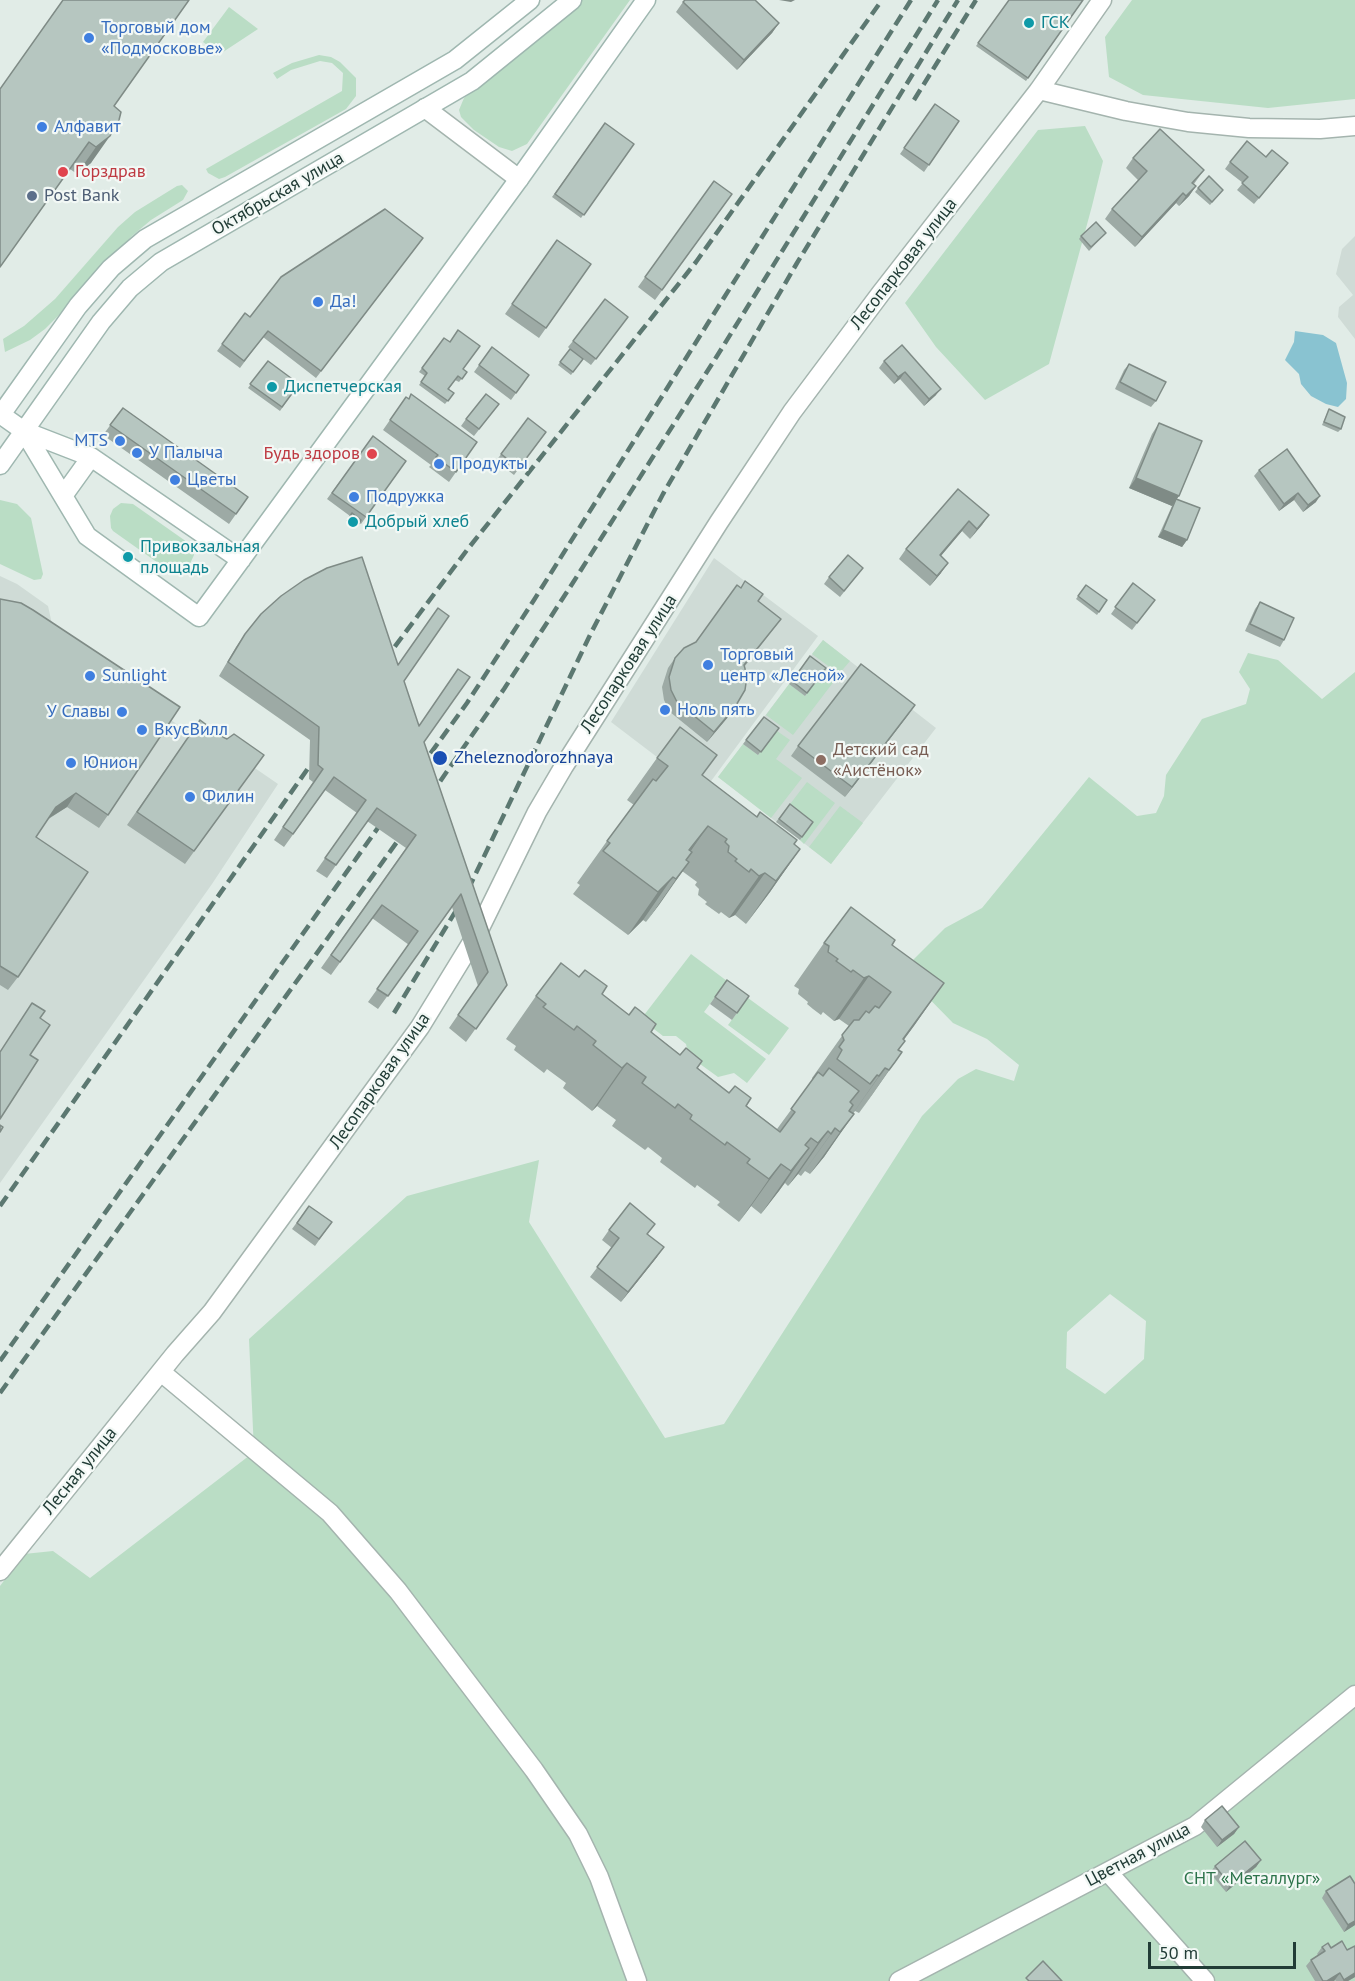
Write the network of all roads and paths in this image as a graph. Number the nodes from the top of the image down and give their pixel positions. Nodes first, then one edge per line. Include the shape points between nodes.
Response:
1 (530, 0) edge
2 (572, 0) edge
3 (646, 0) edge
4 (1102, 0) edge
5 (1039, 90) junction
6 (425, 108) junction
7 (1355, 126) edge
8 (519, 179) junction
9 (0, 415) edge
10 (24, 431) junction
11 (91, 457) junction
12 (0, 465) edge
13 (63, 496) junction
14 (241, 560) junction
15 (161, 1372) junction
16 (0, 1570) edge
17 (1355, 1695) edge
18 (1108, 1872) junction
19 (637, 1981) edge
20 (899, 1981) edge
21 (1205, 1981) edge

1 - 9 street, Октябрьская улица via 455,60 145,239 111,268 78,306
2 - 6 street, Октябрьская улица via 472,81
3 - 8 street
4 - 5 street, Лесопарковая улица
5 - 7 street via 1188,122 1261,128
5 - 15 street, Лесопарковая улица via 792,412 564,766 477,934 420,1028 212,1312
6 - 8 street
6 - 10 street, Октябрьская улица via 161,262 130,288 100,322
8 - 14 street
9 - 10 street
10 - 11 street
10 - 12 street, Октябрьская улица
10 - 13 street
11 - 13 street
11 - 14 street
13 - 14 street via 87,536 199,617
15 - 16 street, Лесная улица
15 - 19 street via 330,1513 398,1591 578,1834 599,1877
17 - 18 street, Цветная улица via 1195,1826
18 - 20 street, Цветная улица
18 - 21 street

